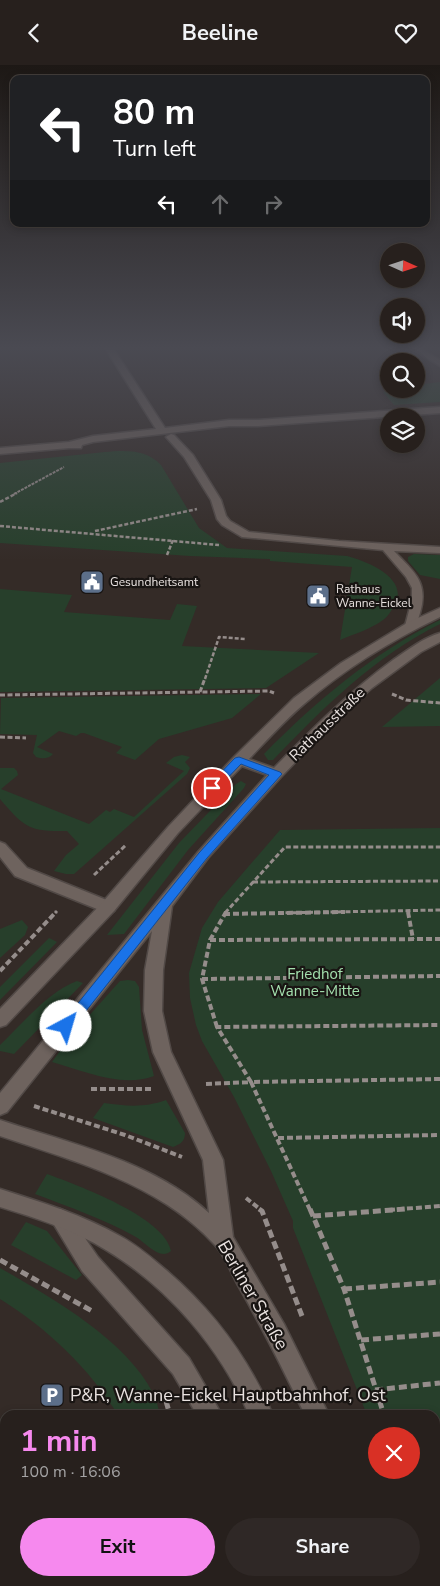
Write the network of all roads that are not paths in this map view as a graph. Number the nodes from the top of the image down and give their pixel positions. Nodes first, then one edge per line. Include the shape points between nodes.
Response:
1 (156, 419) edge
2 (314, 419) edge
3 (166, 434) junction
4 (69, 445) junction
5 (0, 451) edge
6 (386, 547) junction
7 (440, 550) edge
8 (440, 612) edge
9 (411, 626) junction
10 (440, 637) edge
11 (239, 760) junction
12 (276, 774) junction
13 (0, 847) edge
14 (164, 905) junction
15 (108, 907) junction
16 (0, 1020) edge
17 (0, 1107) edge
18 (0, 1128) edge
19 (0, 1198) edge
20 (60, 1218) junction
21 (223, 1239) junction
22 (207, 1410) edge
23 (259, 1410) edge
24 (315, 1410) edge

1 - 3 street
2 - 3 street
3 - 4 street via 93,439
3 - 4 street via 90,446
3 - 6 street via 188,455 226,523 246,535
4 - 5 street
6 - 7 street
6 - 9 street via 417,587
8 - 9 street, Rathausstraße
9 - 11 street, Rathausstraße via 351,662 299,701
10 - 12 street, Rathausstraße via 417,649 367,685
11 - 12 street
11 - 15 street, Rathausstraße via 172,830
12 - 14 street, Rathausstraße via 203,855
13 - 15 street via 21,872
14 - 17 street, Rathausstraße
14 - 21 street via 154,970 153,1011 162,1052 213,1160
15 - 16 street, Rathausstraße
18 - 21 street, Berliner Straße via 116,1167 164,1191
19 - 20 street
20 - 22 street via 90,1264 181,1366
20 - 23 street via 108,1240 181,1295 234,1358
21 - 24 street, Berliner Straße via 276,1331

